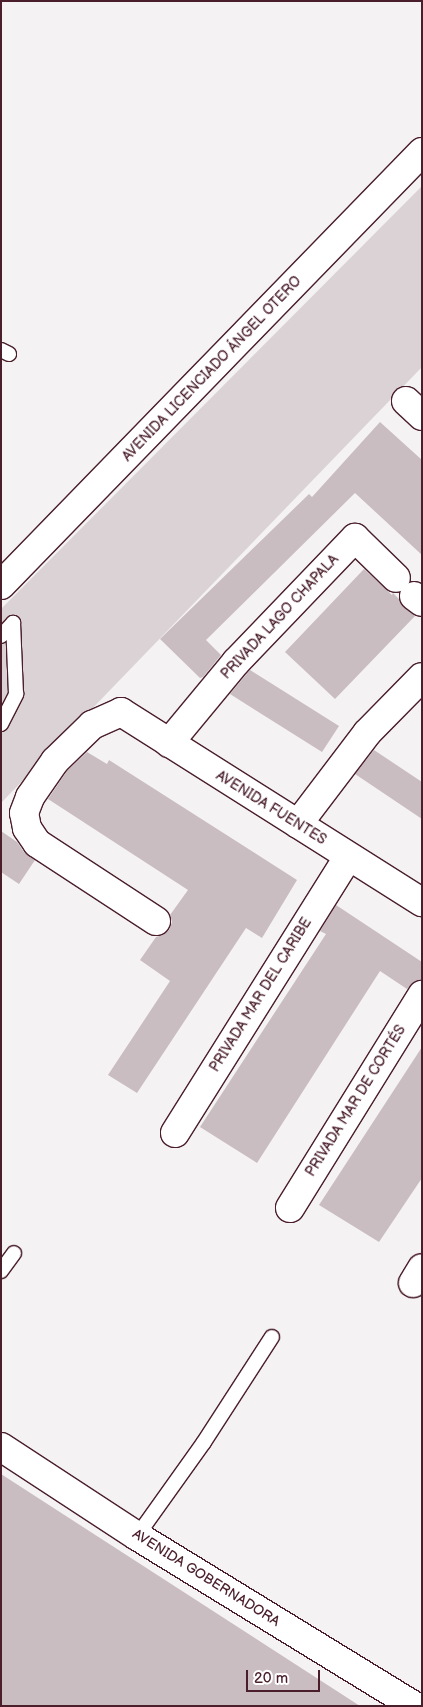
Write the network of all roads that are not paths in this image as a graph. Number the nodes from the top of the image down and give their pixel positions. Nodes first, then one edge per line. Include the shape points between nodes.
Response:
1 (422, 152) edge
2 (1, 585) edge
3 (411, 592) edge
4 (1, 636) edge
5 (422, 677) edge
6 (3, 716) edge
7 (169, 743) junction
8 (298, 824) junction
9 (348, 857) junction
10 (422, 902) edge
11 (156, 921) dead end
12 (422, 995) edge
13 (175, 1133) dead end
14 (290, 1208) dead end
15 (14, 1253) dead end
16 (1, 1271) edge
17 (272, 1337) dead end
18 (1, 1447) edge
19 (137, 1536) junction
20 (414, 1706) edge

1 - 2 street, AVENIDA LICENCIADO ÁNGEL OTERO
3 - 7 street, PRIVADA LAGO CHAPALA via 355,538 236,662
4 - 6 lane via 14,623 16,694
5 - 8 street via 367,733
7 - 8 street, AVENIDA FUENTES
7 - 11 street, AVENIDA FUENTES via 121,712 92,725 54,760 30,797 24,813 27,828 37,843
8 - 9 street, AVENIDA FUENTES
9 - 10 street, AVENIDA FUENTES
9 - 13 street, PRIVADA MAR DEL CARIBE
12 - 14 street, PRIVADA MAR DE CORTÉS
15 - 16 lane
17 - 19 lane via 204,1442
18 - 19 street, AVENIDA GOBERNADORA
19 - 20 street, AVENIDA GOBERNADORA

